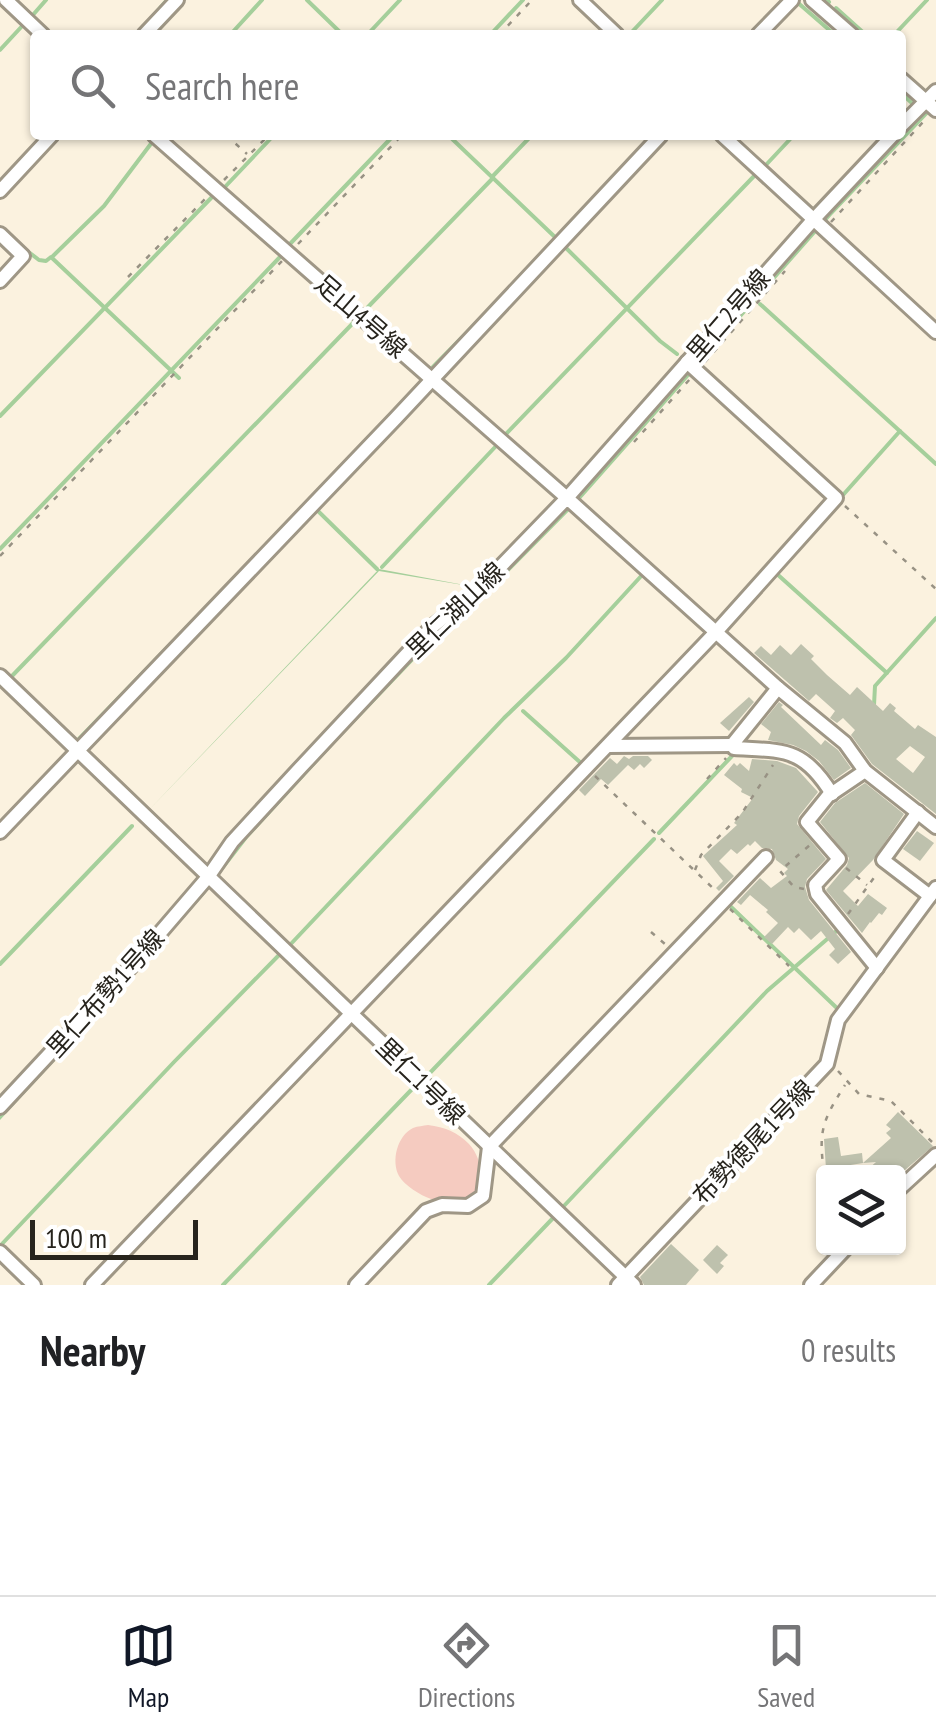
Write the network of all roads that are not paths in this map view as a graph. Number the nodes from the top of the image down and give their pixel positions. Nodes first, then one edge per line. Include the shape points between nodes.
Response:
1 (6, 0) edge
2 (176, 0) edge
3 (580, 0) edge
4 (792, 0) edge
5 (812, 0) edge
6 (38, 30) edge
7 (149, 30) edge
8 (612, 30) edge
9 (763, 30) edge
10 (846, 30) edge
11 (906, 83) edge
12 (933, 103) edge
13 (906, 122) edge
14 (47, 140) edge
15 (160, 140) edge
16 (656, 140) edge
17 (727, 140) edge
18 (889, 140) edge
19 (0, 191) edge
20 (818, 225) junction
21 (0, 234) edge
22 (0, 281) edge
23 (936, 332) edge
24 (692, 366) junction
25 (432, 378) junction
26 (567, 498) junction
27 (716, 632) junction
28 (0, 676) edge
29 (778, 688) junction
30 (608, 746) junction
31 (733, 746) junction
32 (77, 750) junction
33 (865, 771) junction
34 (832, 794) junction
35 (918, 812) junction
36 (936, 827) edge
37 (0, 832) edge
38 (766, 857) dead end
39 (208, 878) junction
40 (933, 892) edge
41 (877, 968) junction
42 (352, 1015) junction
43 (0, 1107) edge
44 (489, 1147) junction
45 (936, 1155) edge
46 (906, 1183) edge
47 (0, 1252) edge
48 (839, 1255) edge
49 (626, 1282) edge
50 (34, 1285) edge
51 (92, 1285) edge
52 (356, 1285) edge
53 (810, 1285) edge

1 - 6 street
2 - 7 street
3 - 8 street
4 - 9 street
5 - 10 street
11 - 12 street
12 - 13 street
14 - 19 street
15 - 25 street, 足山4号線
16 - 25 street
17 - 20 street
18 - 20 street, 里仁2号線
20 - 23 street
20 - 24 street, 里仁2号線
21 - 22 street via 23,256
24 - 26 street, 里仁2号線
24 - 27 street via 836,498
25 - 26 street, 足山4号線
25 - 32 street
26 - 27 street
26 - 39 street, 里仁湖山線 via 478,590 432,627 240,833
27 - 29 street
27 - 30 street
28 - 32 street
29 - 31 street
29 - 33 street via 845,742
30 - 31 street
30 - 42 street
31 - 34 street via 780,750 804,760
32 - 37 street
32 - 39 street
33 - 34 street
33 - 35 street
34 - 41 street via 808,822 838,860 820,878 817,894
35 - 36 street
35 - 40 street via 883,860
38 - 44 street
39 - 42 street, 里仁1号線
39 - 43 street, 里仁布勢1号線
40 - 41 street, 布勢徳尾1号線
41 - 49 street, 布勢徳尾1号線 via 838,1020 828,1062
42 - 44 street, 里仁1号線
42 - 51 street
44 - 49 street, 里仁1号線
44 - 52 street via 482,1196 468,1206 426,1210
45 - 46 street
47 - 50 street
48 - 53 street

